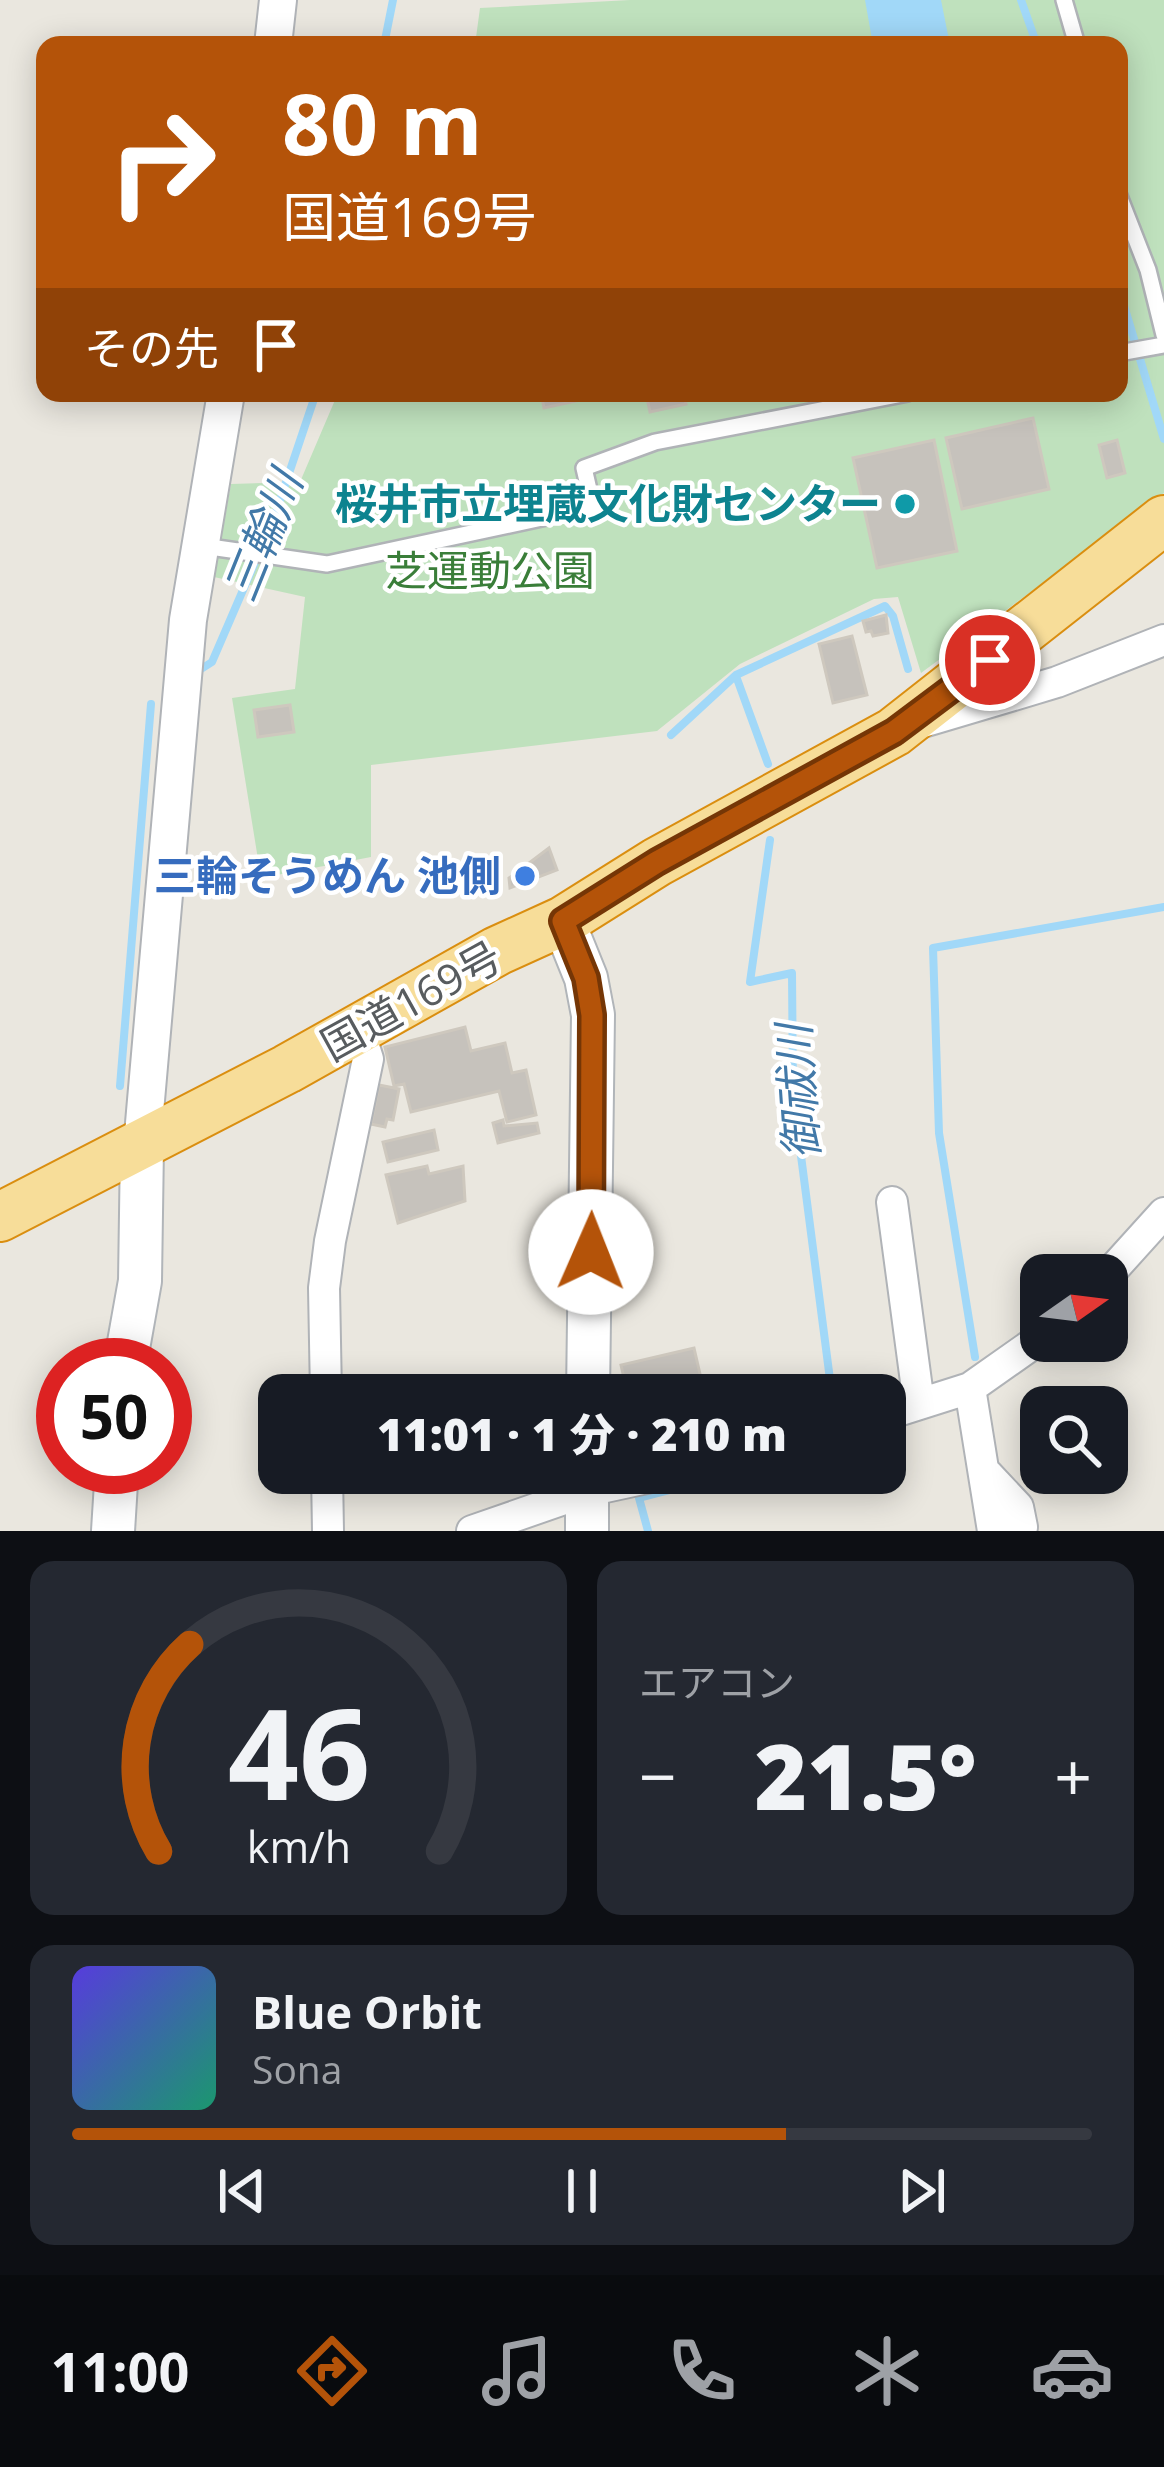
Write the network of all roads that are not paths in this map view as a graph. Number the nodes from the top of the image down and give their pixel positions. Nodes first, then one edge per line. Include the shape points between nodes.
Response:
1 (278, 0) edge
2 (1064, 0) edge
3 (274, 36) edge
4 (1075, 36) edge
5 (1128, 219) edge
6 (1164, 335) edge
7 (1164, 345) edge
8 (1128, 351) edge
9 (225, 402) edge
10 (862, 402) edge
11 (1164, 520) edge
12 (213, 546) junction
13 (1164, 640) edge
14 (895, 731) junction
15 (563, 921) junction
16 (358, 1030) junction
17 (142, 1146) junction
18 (892, 1202) dead end
19 (1164, 1213) edge
20 (0, 1217) edge
21 (1127, 1254) edge
22 (130, 1338) edge
23 (1020, 1353) edge
24 (326, 1374) edge
25 (588, 1374) edge
26 (970, 1388) junction
27 (919, 1404) junction
28 (906, 1408) edge
29 (116, 1494) edge
30 (327, 1494) edge
31 (587, 1498) edge
32 (1008, 1529) edge
33 (113, 1531) edge
34 (328, 1531) edge
35 (472, 1531) edge

1 - 3 street
2 - 4 lane
5 - 6 lane
7 - 8 lane
9 - 12 street
10 - 12 lane via 655,442 584,468 593,506 327,564
11 - 14 highway, 国道169号
12 - 17 street via 188,620
13 - 14 street
14 - 15 highway, 国道169号
15 - 16 highway, 国道169号
15 - 25 main road via 592,1015
16 - 17 highway, 国道169号
16 - 24 street via 368,1059 330,1241
17 - 20 highway, 国道169号
17 - 22 main road via 140,1281
18 - 27 street
19 - 21 street
23 - 26 street
26 - 27 street
26 - 32 street
27 - 28 street
29 - 33 main road
30 - 34 street
31 - 35 street

